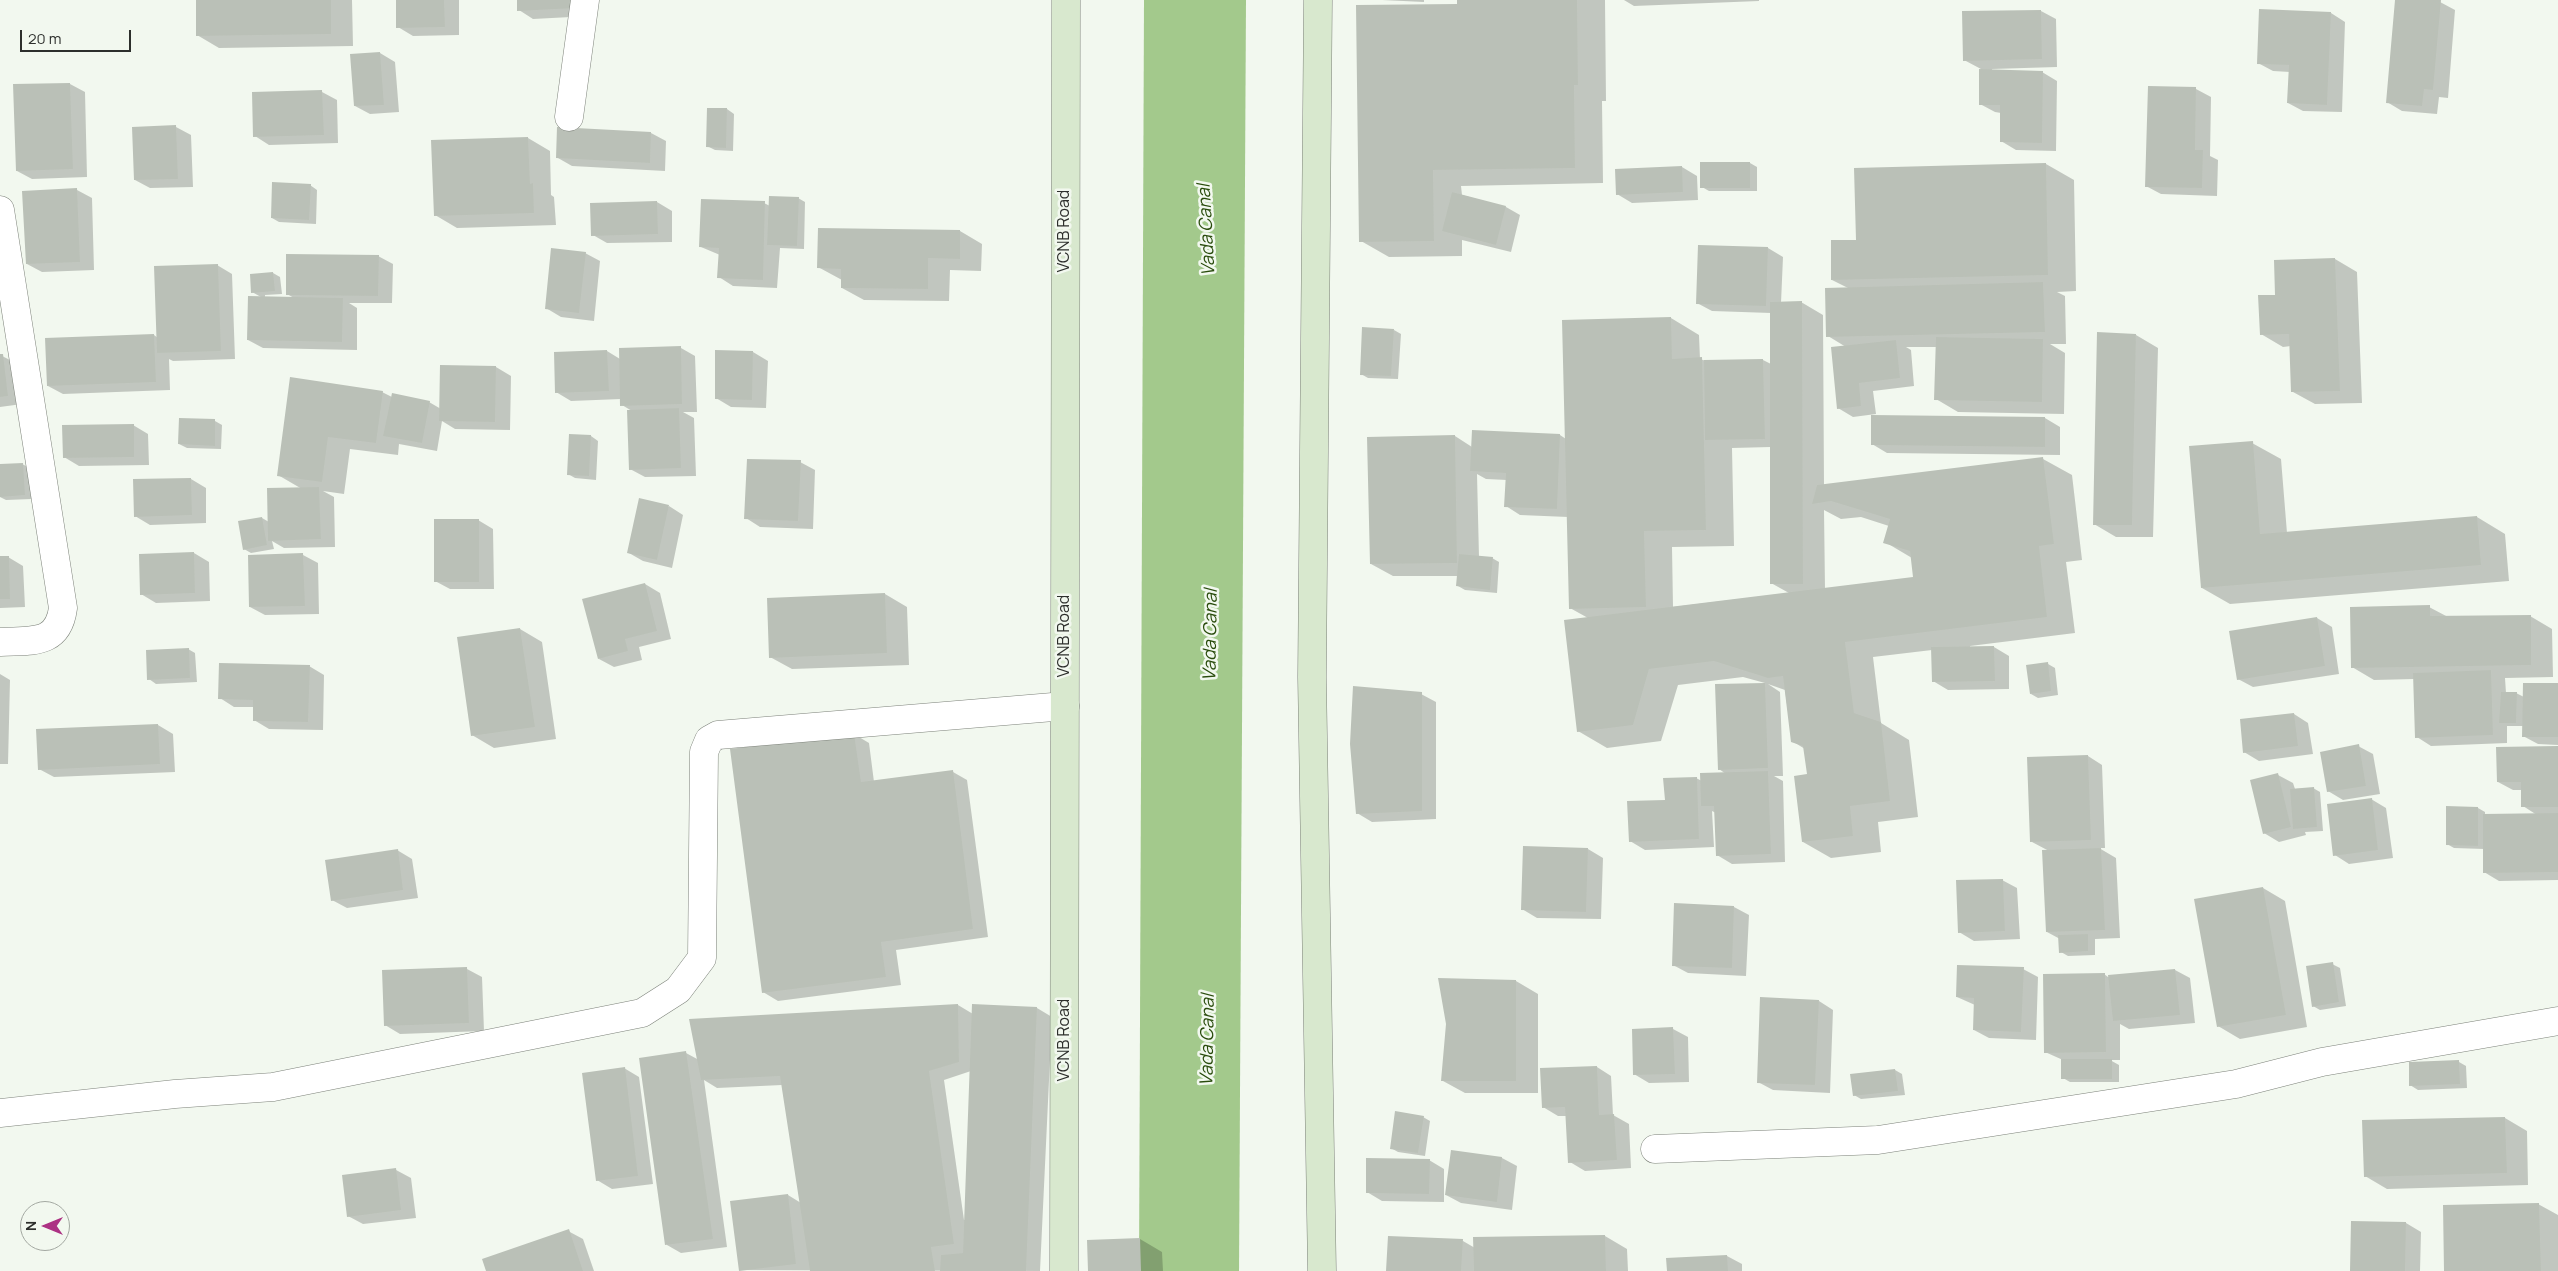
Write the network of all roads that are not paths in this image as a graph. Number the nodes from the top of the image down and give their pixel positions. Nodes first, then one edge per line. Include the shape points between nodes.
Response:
1 (584, 0) edge
2 (1066, 0) edge
3 (1318, 0) edge
4 (569, 117) dead end
5 (0, 210) edge
6 (0, 642) edge
7 (1065, 706) junction
8 (2558, 1022) edge
9 (0, 1113) edge
10 (1656, 1149) dead end
11 (1064, 1271) edge
12 (1322, 1271) edge

1 - 4 street
2 - 7 main road, VCNB Road
3 - 12 main road via 1312,676
5 - 6 street via 63,608 62,621 56,631 44,638
7 - 9 street via 718,735 709,740 704,752 702,958 678,990 642,1013 273,1087
7 - 11 main road, VCNB Road
8 - 10 street via 2322,1062 2236,1084 1878,1140

